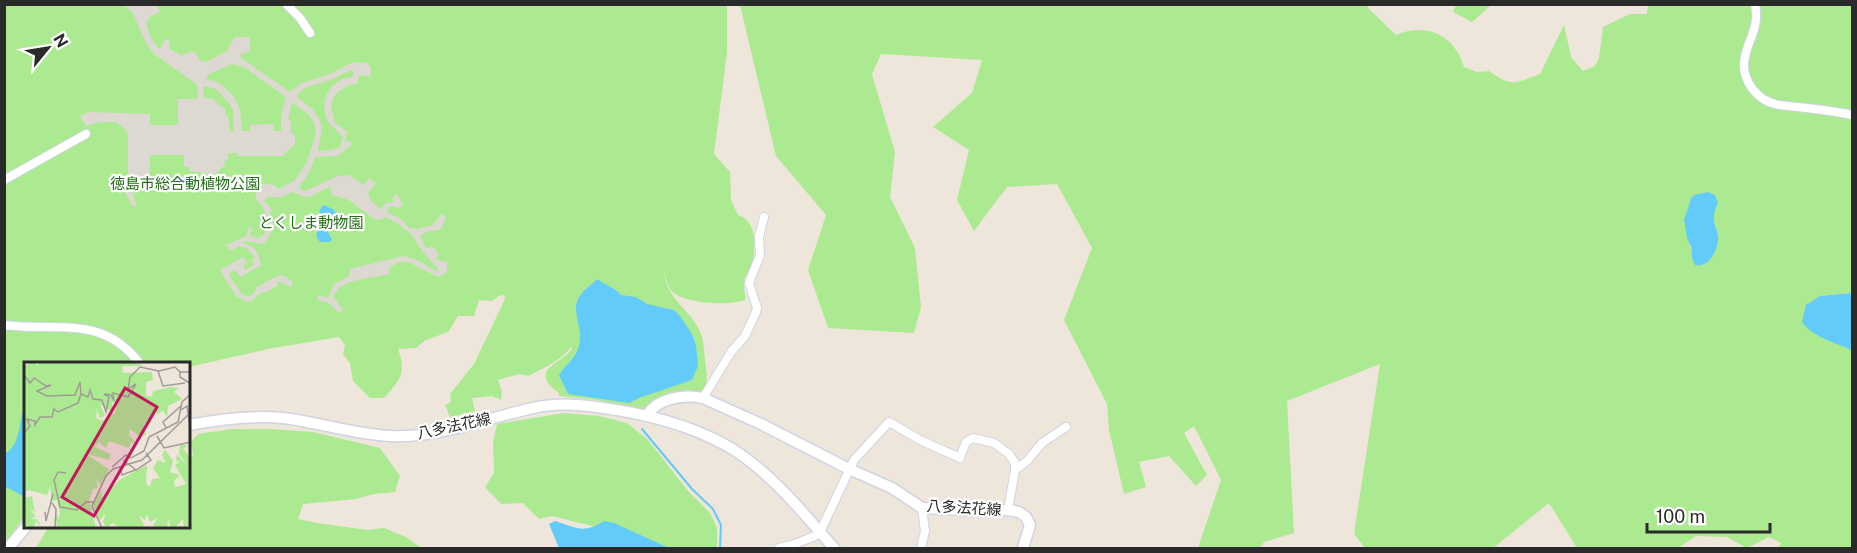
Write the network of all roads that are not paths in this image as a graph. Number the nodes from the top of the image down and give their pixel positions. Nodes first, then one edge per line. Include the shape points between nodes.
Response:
1 (1755, 4) edge
2 (287, 5) edge
3 (310, 33) dead end
4 (1852, 115) edge
5 (86, 134) dead end
6 (4, 180) edge
7 (764, 217) dead end
8 (4, 325) edge
9 (138, 362) edge
10 (703, 398) junction
11 (647, 416) junction
12 (190, 425) edge
13 (1066, 427) dead end
14 (849, 469) junction
15 (1015, 470) junction
16 (922, 508) junction
17 (1008, 510) junction
18 (24, 529) edge
19 (820, 532) junction
20 (792, 547) edge
21 (9, 549) edge
22 (779, 549) edge
23 (834, 549) edge
24 (921, 549) edge
25 (1023, 549) edge

1 - 4 street via 1756,28 1744,60 1746,78 1755,92 1774,104
2 - 3 street
5 - 6 street
7 - 10 street via 760,255 749,283 756,312 745,336
8 - 9 street via 72,328 105,334
10 - 11 main road, 八多法花線 via 668,399 652,407
10 - 14 main road, 八多法花線
11 - 12 main road, 八多法花線 via 567,403 535,407 419,436 350,432 299,420 239,417
11 - 19 main road, 八多法花線 via 685,427 735,451 761,471
13 - 15 street via 1042,443
14 - 15 street via 889,422 960,458 966,442 973,438 994,443 1009,454
14 - 16 main road, 八多法花線 via 892,488
14 - 19 street
15 - 17 street
16 - 17 main road, 八多法花線
16 - 24 street via 925,531
17 - 25 main road, 八多法花線 via 1019,512 1030,525
18 - 21 main road
19 - 20 street
19 - 23 main road, 八多法花線
20 - 22 street

